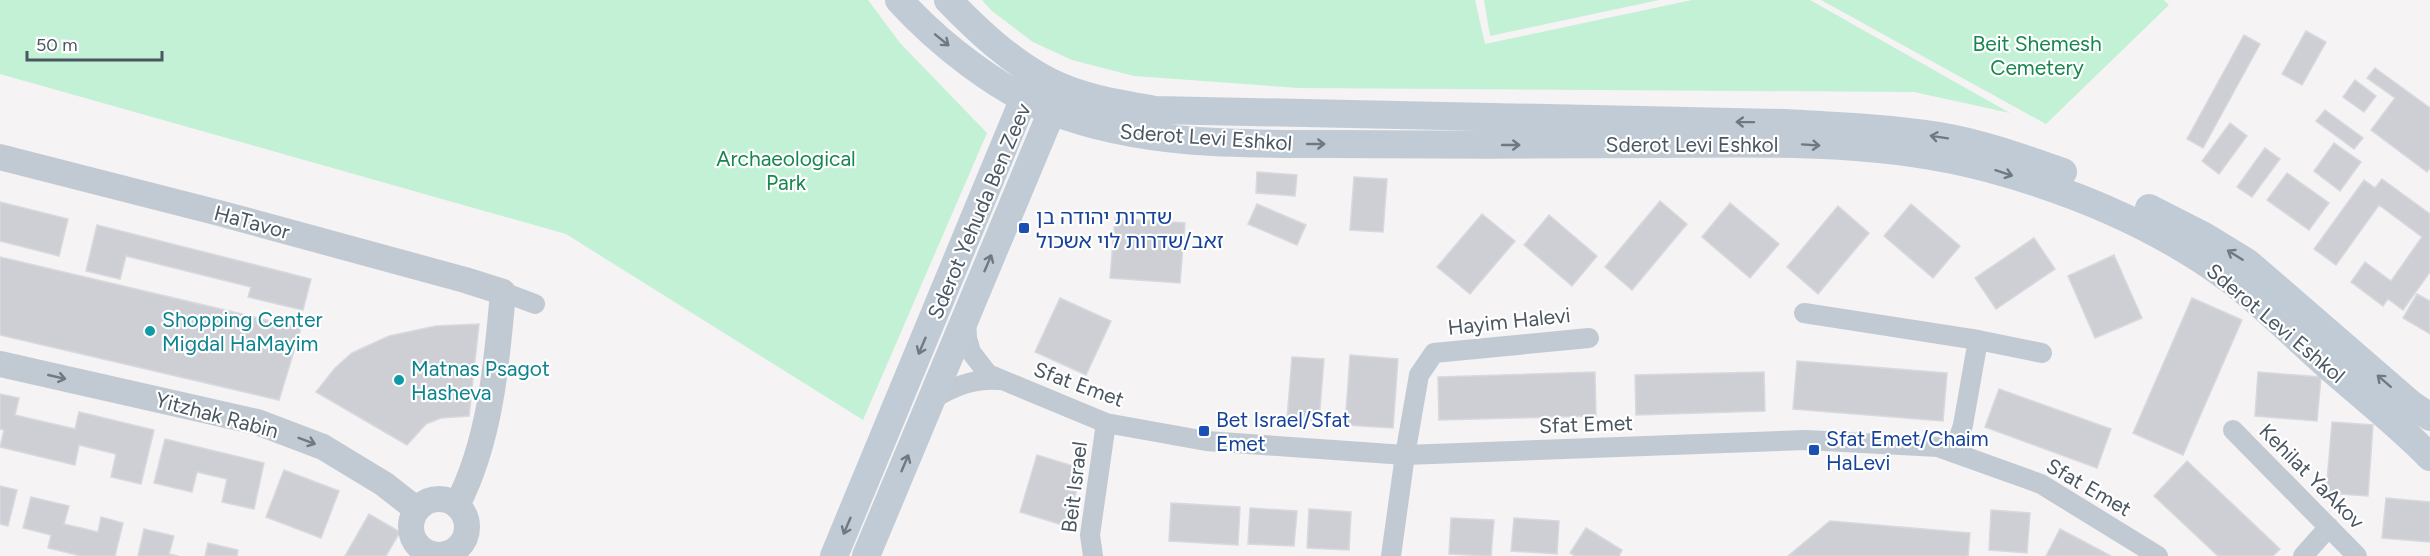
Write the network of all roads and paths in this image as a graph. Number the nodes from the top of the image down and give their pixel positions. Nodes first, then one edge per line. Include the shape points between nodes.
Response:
1 (899, 0) edge
2 (948, 0) edge
3 (1050, 82) junction
4 (1024, 98) junction
5 (1052, 111) junction
6 (0, 157) edge
7 (502, 292) junction
8 (535, 304) dead end
9 (1804, 313) dead end
10 (966, 317) junction
11 (1589, 338) dead end
12 (1978, 340) junction
13 (2042, 353) dead end
14 (0, 364) edge
15 (999, 380) junction
16 (931, 400) junction
17 (2430, 417) edge
18 (1106, 423) junction
19 (2233, 430) dead end
20 (1954, 453) junction
21 (1405, 455) junction
22 (2430, 457) edge
23 (457, 505) junction
24 (416, 509) junction
25 (2329, 527) junction
26 (467, 551) edge
27 (425, 554) edge
28 (834, 556) edge
29 (866, 556) edge
30 (1093, 556) edge
31 (1391, 556) edge
32 (2158, 556) edge
33 (2303, 556) edge
34 (2357, 556) edge

1 -> 4 main road, Sderot Levi Eshkol via 957,52
2 - 3 main road, Sderot Levi Eshkol via 997,47
3 - 4 main road, Sderot Yehuda Ben Zeev
3 - 5 main road, Sderot Yehuda Ben Zeev
17 -> 3 main road, Sderot Levi Eshkol via 2248,263 2204,236 2082,178 1988,147 1941,136 1784,123 1156,110 1089,96
4 - 5 main road, Sderot Levi Eshkol
4 -> 28 main road, Sderot Yehuda Ben Zeev
10 -> 5 main road, Sderot Yehuda Ben Zeev
5 -> 22 main road, Sderot Levi Eshkol via 1113,130 1210,141 1450,145 1781,143 1876,149 1987,168 2114,212 2192,253 2232,281
6 - 7 street, HaTavor
7 - 8 street, HaTavor
7 - 23 street via 483,437 471,478
9 - 12 street
10 - 15 street, Sfat Emet via 971,352 988,374
10 - 16 main road, Sderot Yehuda Ben Zeev
11 - 21 street, Hayim Halevi via 1434,353 1419,375
12 - 13 street
12 - 20 street
14 -> 24 street, Yitzhak Rabin via 257,422 323,447 384,484
15 - 16 street, Sfat Emet via 962,384
15 - 18 street, Sfat Emet
29 -> 16 main road, Sderot Yehuda Ben Zeev
18 - 21 street, Sfat Emet via 1206,441
18 - 30 street, Beit Israel via 1090,535
19 - 25 street, Kehilat YaAkov
20 - 21 street, Sfat Emet via 1938,447 1806,440
20 - 32 street, Sfat Emet via 2041,484
21 - 31 street
23 - 24 street via 437,498
23 - 26 street via 466,520
24 - 27 street via 410,530
25 - 33 street
25 - 34 street, Kehilat YaAkov
26 - 27 street

